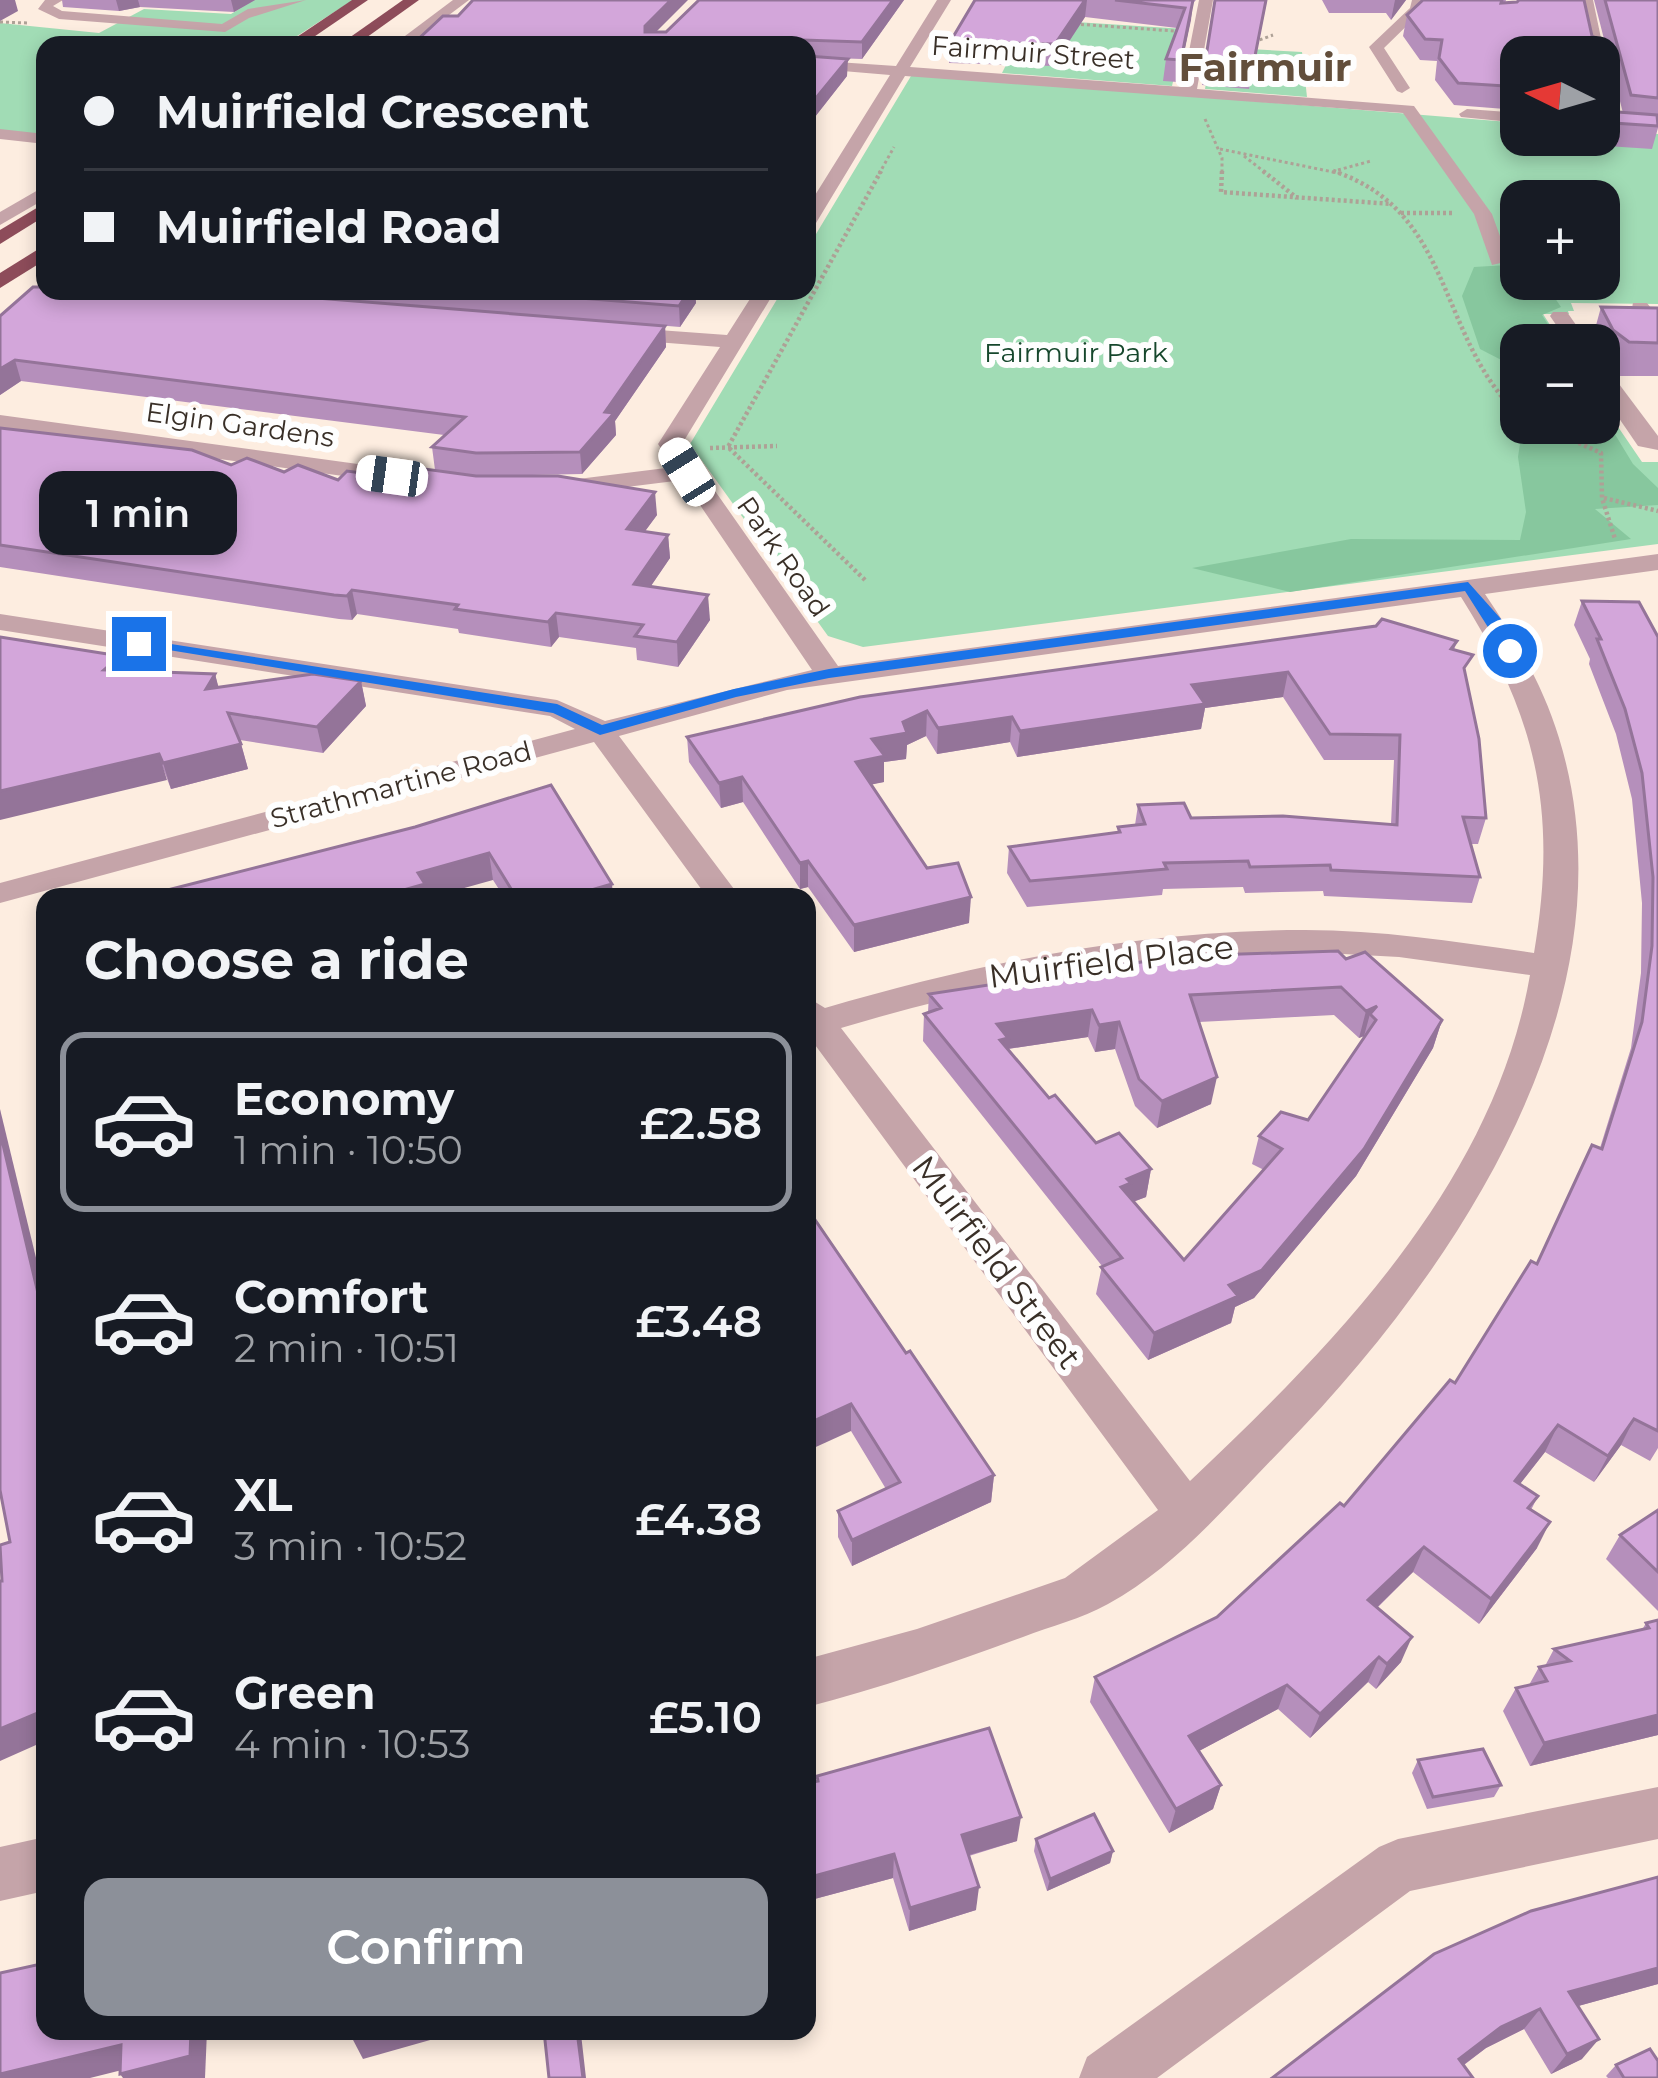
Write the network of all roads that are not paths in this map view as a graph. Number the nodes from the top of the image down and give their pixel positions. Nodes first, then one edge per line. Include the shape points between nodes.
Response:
1 (55, 0) edge
2 (299, 0) edge
3 (361, 0) edge
4 (412, 0) edge
5 (462, 0) edge
6 (944, 0) edge
7 (1418, 0) edge
8 (1586, 0) edge
9 (22, 2) edge
10 (1205, 6) edge
11 (1185, 11) edge
12 (306, 36) edge
13 (359, 36) edge
14 (412, 36) edge
15 (1592, 36) edge
16 (816, 65) edge
17 (900, 70) junction
18 (1402, 88) dead end
19 (1189, 92) junction
20 (1467, 114) edge
21 (1500, 116) edge
22 (1620, 126) edge
23 (1636, 128) edge
24 (0, 134) edge
25 (36, 138) edge
26 (36, 197) edge
27 (816, 205) edge
28 (36, 214) edge
29 (0, 220) edge
30 (0, 238) edge
31 (36, 256) edge
32 (1498, 261) dead end
33 (0, 282) edge
34 (759, 300) edge
35 (1640, 307) edge
36 (1560, 316) dead end
37 (1566, 324) edge
38 (593, 331) edge
39 (1658, 331) edge
40 (733, 342) junction
41 (1620, 404) joint
42 (7, 416) edge
43 (1658, 416) edge
44 (1658, 443) edge
45 (687, 472) junction
46 (478, 487) edge
47 (524, 490) edge
48 (1658, 562) edge
49 (1468, 586) junction
50 (0, 622) edge
51 (829, 674) junction
52 (600, 730) junction
53 (51, 888) edge
54 (717, 888) edge
55 (36, 891) edge
56 (0, 893) edge
57 (1553, 967) junction
58 (816, 1015) edge
59 (816, 1021) edge
60 (1188, 1514) junction
61 (816, 1681) edge
62 (1658, 1813) edge
63 (36, 1866) edge
64 (0, 1874) edge
65 (1108, 2078) edge

1 - 2 street via 44,6 58,15 225,28 261,7
1 - 9 street
3 - 12 highway
4 - 13 highway
5 - 14 street
6 - 17 street
7 - 18 street via 1376,47
8 - 15 street
10 - 11 street
10 - 19 street
16 - 17 street, Fairmuir Street
17 - 19 street, Fairmuir Street
17 - 27 street
19 - 32 street, Fairmuir Street via 1408,109 1483,214
20 - 21 street
22 - 23 street
24 - 25 street
26 - 29 street
28 - 30 highway
31 - 33 highway
34 - 40 street
35 - 39 street
36 - 37 street
38 - 40 street
40 - 45 street, Park Road via 670,444
41 - 43 street
41 - 44 street via 1646,442
42 - 46 street, Elgin Gardens
45 - 47 street
45 - 51 street, Park Road
48 - 49 street, Strathmartine Road
49 - 51 street, Strathmartine Road
49 - 57 street via 1527,683 1552,760 1563,855
50 - 52 street via 557,709
51 - 52 street, Strathmartine Road
52 - 53 street, Strathmartine Road
52 - 54 street
55 - 56 street, Strathmartine Road
57 - 58 street, Muirfield Place via 1308,941 1181,945 1037,964
57 - 60 street via 1514,1094 1444,1225 1336,1367
59 - 60 street, Muirfield Street
60 - 61 street via 1096,1587 902,1660
62 - 65 street via 1398,1866
63 - 64 street

